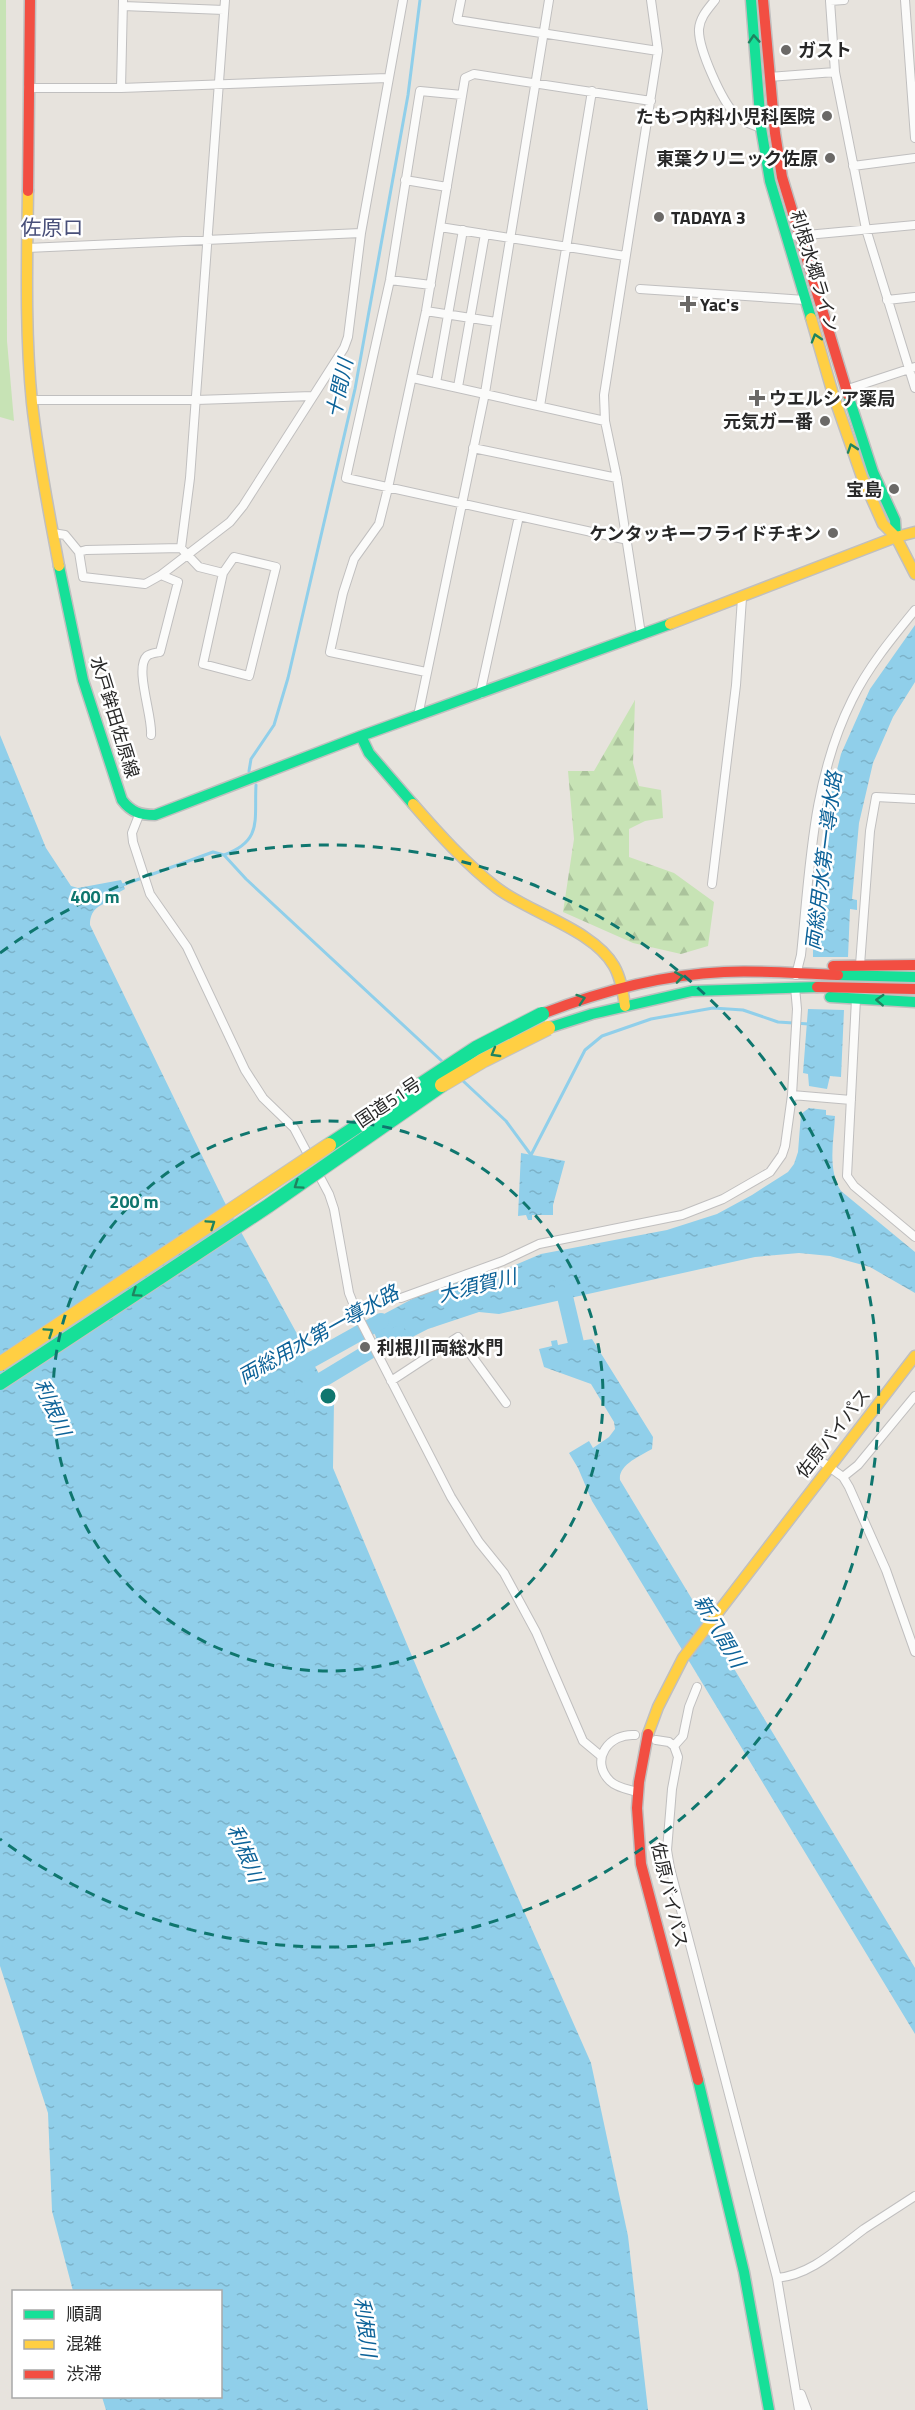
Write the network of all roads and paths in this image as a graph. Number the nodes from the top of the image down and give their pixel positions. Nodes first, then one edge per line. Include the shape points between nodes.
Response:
1 (30, 0) edge
2 (225, 0) edge
3 (403, 0) edge
4 (461, 0) edge
5 (549, 0) edge
6 (651, 0) edge
7 (715, 0) edge
8 (751, 0) edge
9 (764, 0) edge
10 (844, 0) edge
11 (905, 0) edge
12 (123, 3) edge
13 (224, 10) junction
14 (544, 33) junction
15 (658, 51) junction
16 (913, 56) edge
17 (835, 72) junction
18 (387, 78) junction
19 (763, 78) junction
20 (536, 83) junction
21 (218, 85) junction
22 (28, 88) junction
23 (121, 88) junction
24 (592, 91) junction
25 (462, 95) junction
26 (651, 100) junction
27 (761, 128) junction
28 (915, 138) edge
29 (915, 158) edge
30 (853, 166) junction
31 (405, 180) junction
32 (447, 187) junction
33 (915, 225) edge
34 (440, 227) junction
35 (866, 229) junction
36 (463, 230) junction
37 (361, 233) junction
38 (485, 234) junction
39 (793, 236) junction
40 (510, 238) junction
41 (208, 240) junction
42 (567, 247) junction
43 (27, 248) junction
44 (625, 256) junction
45 (390, 280) junction
46 (431, 285) junction
47 (640, 289) dead end
48 (915, 297) edge
49 (805, 300) junction
50 (887, 300) junction
51 (426, 310) junction
52 (448, 315) junction
53 (470, 318) junction
54 (496, 322) junction
55 (912, 367) edge
56 (413, 378) junction
57 (436, 383) junction
58 (458, 387) junction
59 (915, 388) edge
60 (840, 392) junction
61 (484, 393) junction
62 (312, 396) junction
63 (32, 400) junction
64 (196, 400) junction
65 (540, 406) junction
66 (605, 421) junction
67 (473, 448) junction
68 (617, 478) junction
69 (388, 488) junction
70 (461, 503) junction
71 (519, 516) junction
72 (915, 532) edge
73 (53, 533) junction
74 (896, 537) junction
75 (627, 540) junction
76 (181, 548) junction
77 (79, 552) junction
78 (187, 556) junction
79 (223, 573) junction
80 (915, 574) edge
81 (161, 575) junction
82 (742, 598) junction
83 (915, 610) edge
84 (641, 634) junction
85 (426, 672) junction
86 (480, 694) junction
87 (418, 716) junction
88 (151, 735) dead end
89 (361, 736) junction
90 (915, 799) edge
91 (139, 815) junction
92 (712, 884) dead end
93 (915, 965) edge
94 (915, 977) edge
95 (800, 981) junction
96 (852, 982) junction
97 (622, 987) junction
98 (915, 989) edge
99 (915, 1002) edge
100 (625, 1006) junction
101 (792, 1095) junction
102 (850, 1100) junction
103 (915, 1237) edge
104 (401, 1298) dead end
105 (915, 1356) edge
106 (0, 1364) edge
107 (391, 1381) junction
108 (0, 1383) edge
109 (915, 1396) edge
110 (506, 1403) dead end
111 (818, 1459) dead end
112 (830, 1468) junction
113 (843, 1477) junction
114 (915, 1652) edge
115 (697, 1687) dead end
116 (635, 1735) dead end
117 (656, 1740) dead end
118 (674, 1746) junction
119 (601, 1756) junction
120 (637, 1792) junction
121 (915, 2196) edge
122 (777, 2278) junction
123 (795, 2380) junction
124 (769, 2410) edge
125 (799, 2410) edge
126 (807, 2410) edge

1 - 22 main road, 水戸鉾田佐原線
2 - 13 street
3 - 18 street
4 - 14 street via 457,20
5 - 14 street
6 - 15 street
7 - 27 street via 705,12 699,30 706,61 735,114
19 -> 8 main road, 利根水郷ライン
9 - 19 main road, 利根水郷ライン
10 - 17 street via 830,2
11 - 16 street
12 - 13 street
12 - 23 street
13 - 21 street
14 - 15 street
14 - 20 street
15 - 26 street
16 - 28 street
17 - 19 street
17 - 30 street
18 - 21 street
18 - 37 street
19 - 27 main road, 利根水郷ライン
19 - 39 main road, 利根水郷ライン
20 - 24 street
20 - 25 street via 474,74 465,78
20 - 40 street
21 - 23 street
21 - 41 street
22 - 23 street
22 - 43 main road, 水戸鉾田佐原線
24 - 26 street
24 - 42 street
25 - 31 street via 420,91
25 - 32 street
26 - 44 street
27 - 39 main road, 利根水郷ライン via 770,181
29 - 30 street
30 - 35 street
31 - 32 street
31 - 45 street
32 - 34 street
33 - 35 street
34 - 36 street
34 - 46 street
35 - 39 street
35 - 50 street
36 - 38 street
36 - 52 street
37 - 41 street
37 - 62 street via 348,337
38 - 40 street
38 - 53 street
39 - 49 main road, 利根水郷ライン
39 - 60 main road, 利根水郷ライン
40 - 42 street
40 - 54 street
41 - 43 street
41 - 64 street
42 - 44 street
42 - 65 street
43 - 63 main road, 水戸鉾田佐原線
44 - 66 street via 604,395
45 - 46 street
45 - 69 street via 346,478
46 - 51 street
47 - 49 street
48 - 50 street
60 -> 49 main road, 利根水郷ライン
50 - 55 street
51 - 52 street
51 - 56 street
52 - 53 street
52 - 57 street
53 - 54 street
53 - 58 street
54 - 61 street
55 - 59 street
55 - 60 street
56 - 57 street
56 - 69 street
57 - 58 street
58 - 61 street
60 - 74 main road, 利根水郷ライン via 871,500 883,524
61 - 65 street
61 - 67 street
62 - 64 street
62 - 78 street via 243,506 230,522
63 - 64 street
63 - 73 main road, 水戸鉾田佐原線
64 - 76 street
65 - 66 street
66 - 68 street
67 - 68 street
67 - 70 street
68 - 75 street
69 - 70 street
69 - 85 street via 379,524 354,559 330,652
70 - 71 street
70 - 85 street
71 - 75 street
71 - 86 street
72 - 74 main road
73 - 77 street via 65,535
73 - 91 main road, 水戸鉾田佐原線 via 83,680 122,800
74 - 80 main road
74 - 82 main road
75 - 84 street
76 - 77 street
76 - 78 street
77 - 81 street via 83,577 145,584
78 - 79 street via 199,567
78 - 81 street
79 - 79 street via 203,664 249,676 276,567 234,556
81 - 88 street via 178,582 160,652 144,658 141,671
82 - 84 main road
82 - 92 street via 736,685
83 - 95 street via 885,646 837,734 819,793
84 - 86 main road
85 - 87 street
86 - 87 main road
87 - 89 main road
89 - 91 main road via 170,810
89 - 97 main road via 382,770 479,872 525,907 597,947 614,967
90 - 96 street via 876,797
91 - 107 street via 132,842 150,894 187,947 244,1070 263,1098 294,1128 331,1198 349,1293
93 - 96 main road
94 - 96 main road
95 - 96 main road
95 - 96 main road
97 -> 95 main road, 国道51号 via 726,972 758,972
95 - 100 main road, 国道51号 via 692,991
95 - 101 street
96 - 98 main road
99 -> 96 main road
96 - 102 street
97 - 100 main road
106 -> 97 main road, 国道51号, bridge via 493,1038 580,998
100 -> 108 main road, 国道51号, bridge via 548,1028 461,1073
101 - 102 street
101 - 104 street via 782,1155 770,1172 723,1199 682,1215 539,1244
102 - 103 street via 847,1176
105 - 112 main road, 佐原バイパス
107 - 110 street via 458,1337
107 - 119 street via 451,1497 504,1573 536,1632 583,1741
109 - 113 street via 858,1465
111 - 112 street
112 - 113 street
112 - 120 main road, 佐原バイパス via 683,1658 656,1708 643,1750
113 - 114 street via 886,1570
115 - 118 street via 683,1736
116 - 119 street via 612,1740
117 - 118 street
118 - 122 street via 678,1757 670,1800 670,1868
119 - 120 street via 602,1768 611,1782
120 - 124 main road, 佐原バイパス via 641,1864 724,2180
121 - 122 street via 821,2262 793,2277
122 - 123 street
123 - 125 street
123 - 126 street

